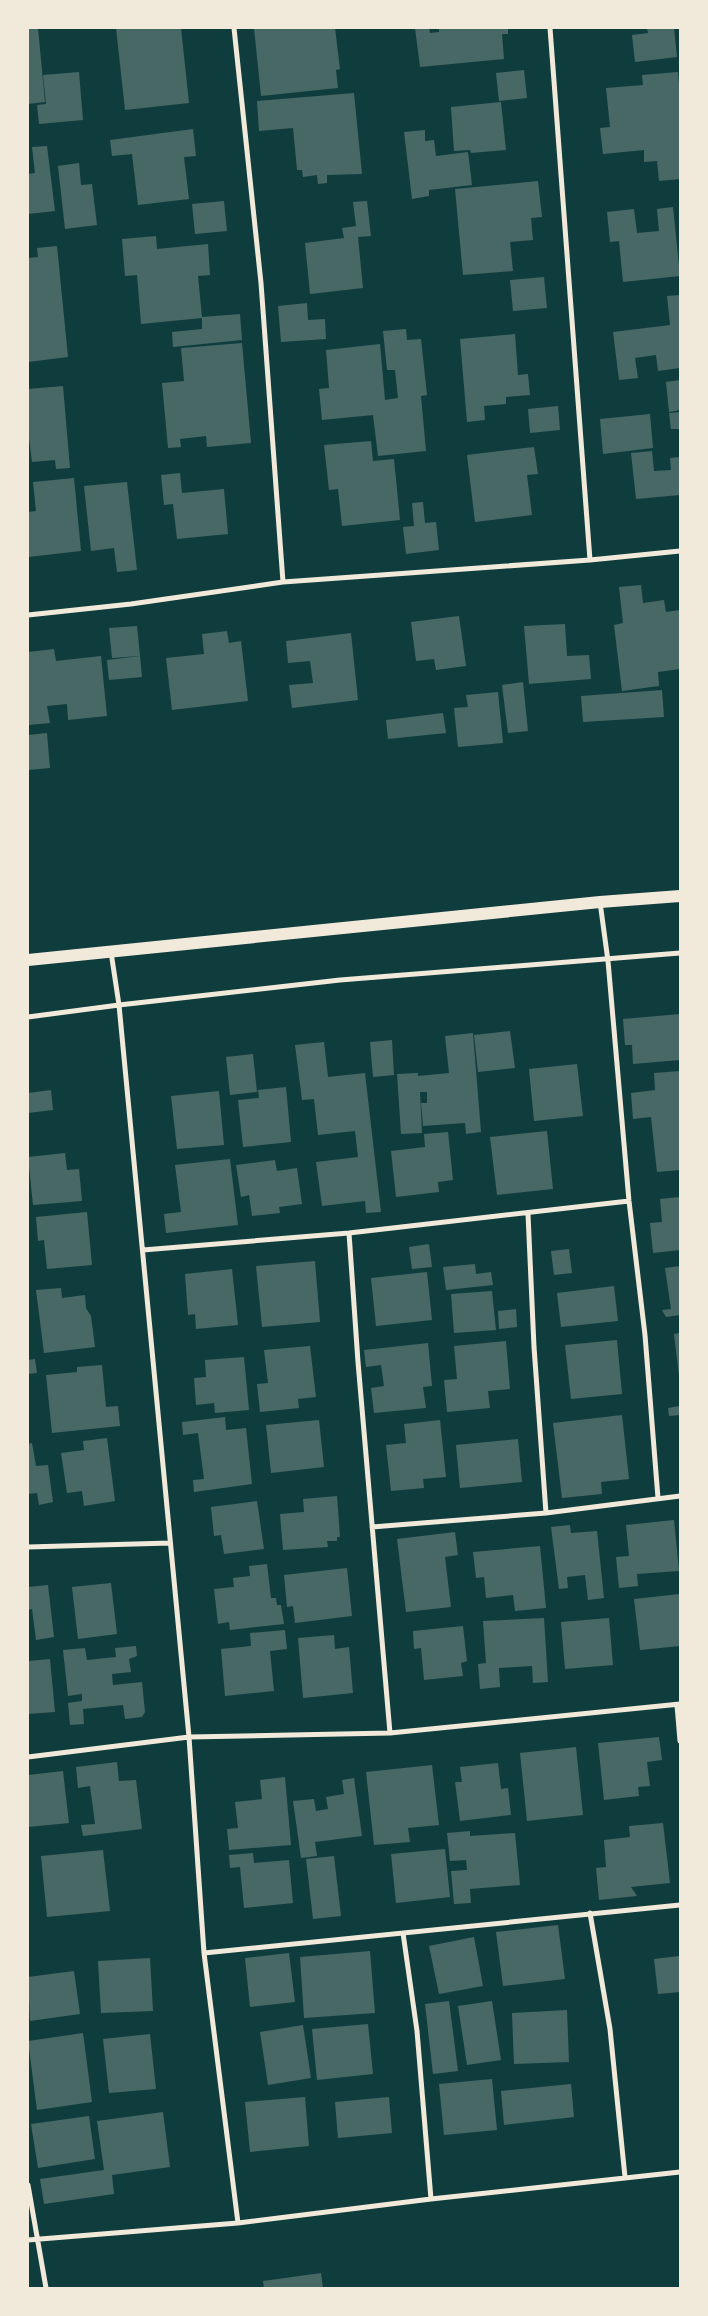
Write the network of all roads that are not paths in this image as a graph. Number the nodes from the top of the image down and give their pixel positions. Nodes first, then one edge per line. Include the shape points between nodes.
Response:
1 (234, 28) edge
2 (550, 28) edge
3 (680, 551) edge
4 (590, 560) junction
5 (283, 582) junction
6 (28, 615) edge
7 (680, 896) edge
8 (600, 902) junction
9 (111, 951) junction
10 (680, 954) edge
11 (28, 960) edge
12 (608, 960) junction
13 (119, 1005) junction
14 (28, 1017) edge
15 (630, 1201) junction
16 (528, 1214) junction
17 (349, 1233) junction
18 (143, 1250) junction
19 (680, 1496) edge
20 (658, 1498) junction
21 (546, 1512) junction
22 (372, 1527) junction
23 (170, 1542) junction
24 (28, 1547) edge
25 (679, 1704) edge
26 (390, 1733) junction
27 (189, 1737) junction
28 (680, 1740) edge
29 (28, 1757) edge
30 (680, 1905) edge
31 (590, 1913) junction
32 (403, 1933) junction
33 (204, 1954) junction
34 (680, 2172) edge
35 (625, 2177) junction
36 (28, 2184) edge
37 (431, 2199) junction
38 (238, 2223) junction
39 (39, 2239) junction
40 (28, 2240) edge
41 (46, 2288) edge

1 - 5 street via 261,283
2 - 4 street
3 - 4 street
4 - 5 street
5 - 6 street
7 - 8 main road
8 - 9 main road
8 - 12 street
9 - 11 main road
9 - 13 street
10 - 12 street
12 - 13 street via 340,980
12 - 15 street
13 - 14 street
13 - 18 street
15 - 16 street
15 - 20 street
16 - 17 street
16 - 21 street
17 - 18 street
17 - 22 street
18 - 23 street
19 - 20 street
20 - 21 street
21 - 22 street
22 - 26 street
23 - 24 street
23 - 27 street
25 - 26 street
25 - 28 street
26 - 27 street
27 - 29 street
27 - 33 street
30 - 31 street
31 - 32 street
31 - 35 street via 610,2029
32 - 33 street
32 - 37 street via 416,2031
33 - 38 street
34 - 35 street
35 - 37 street
36 - 39 street
37 - 38 street
38 - 39 street
39 - 40 street
39 - 41 street

